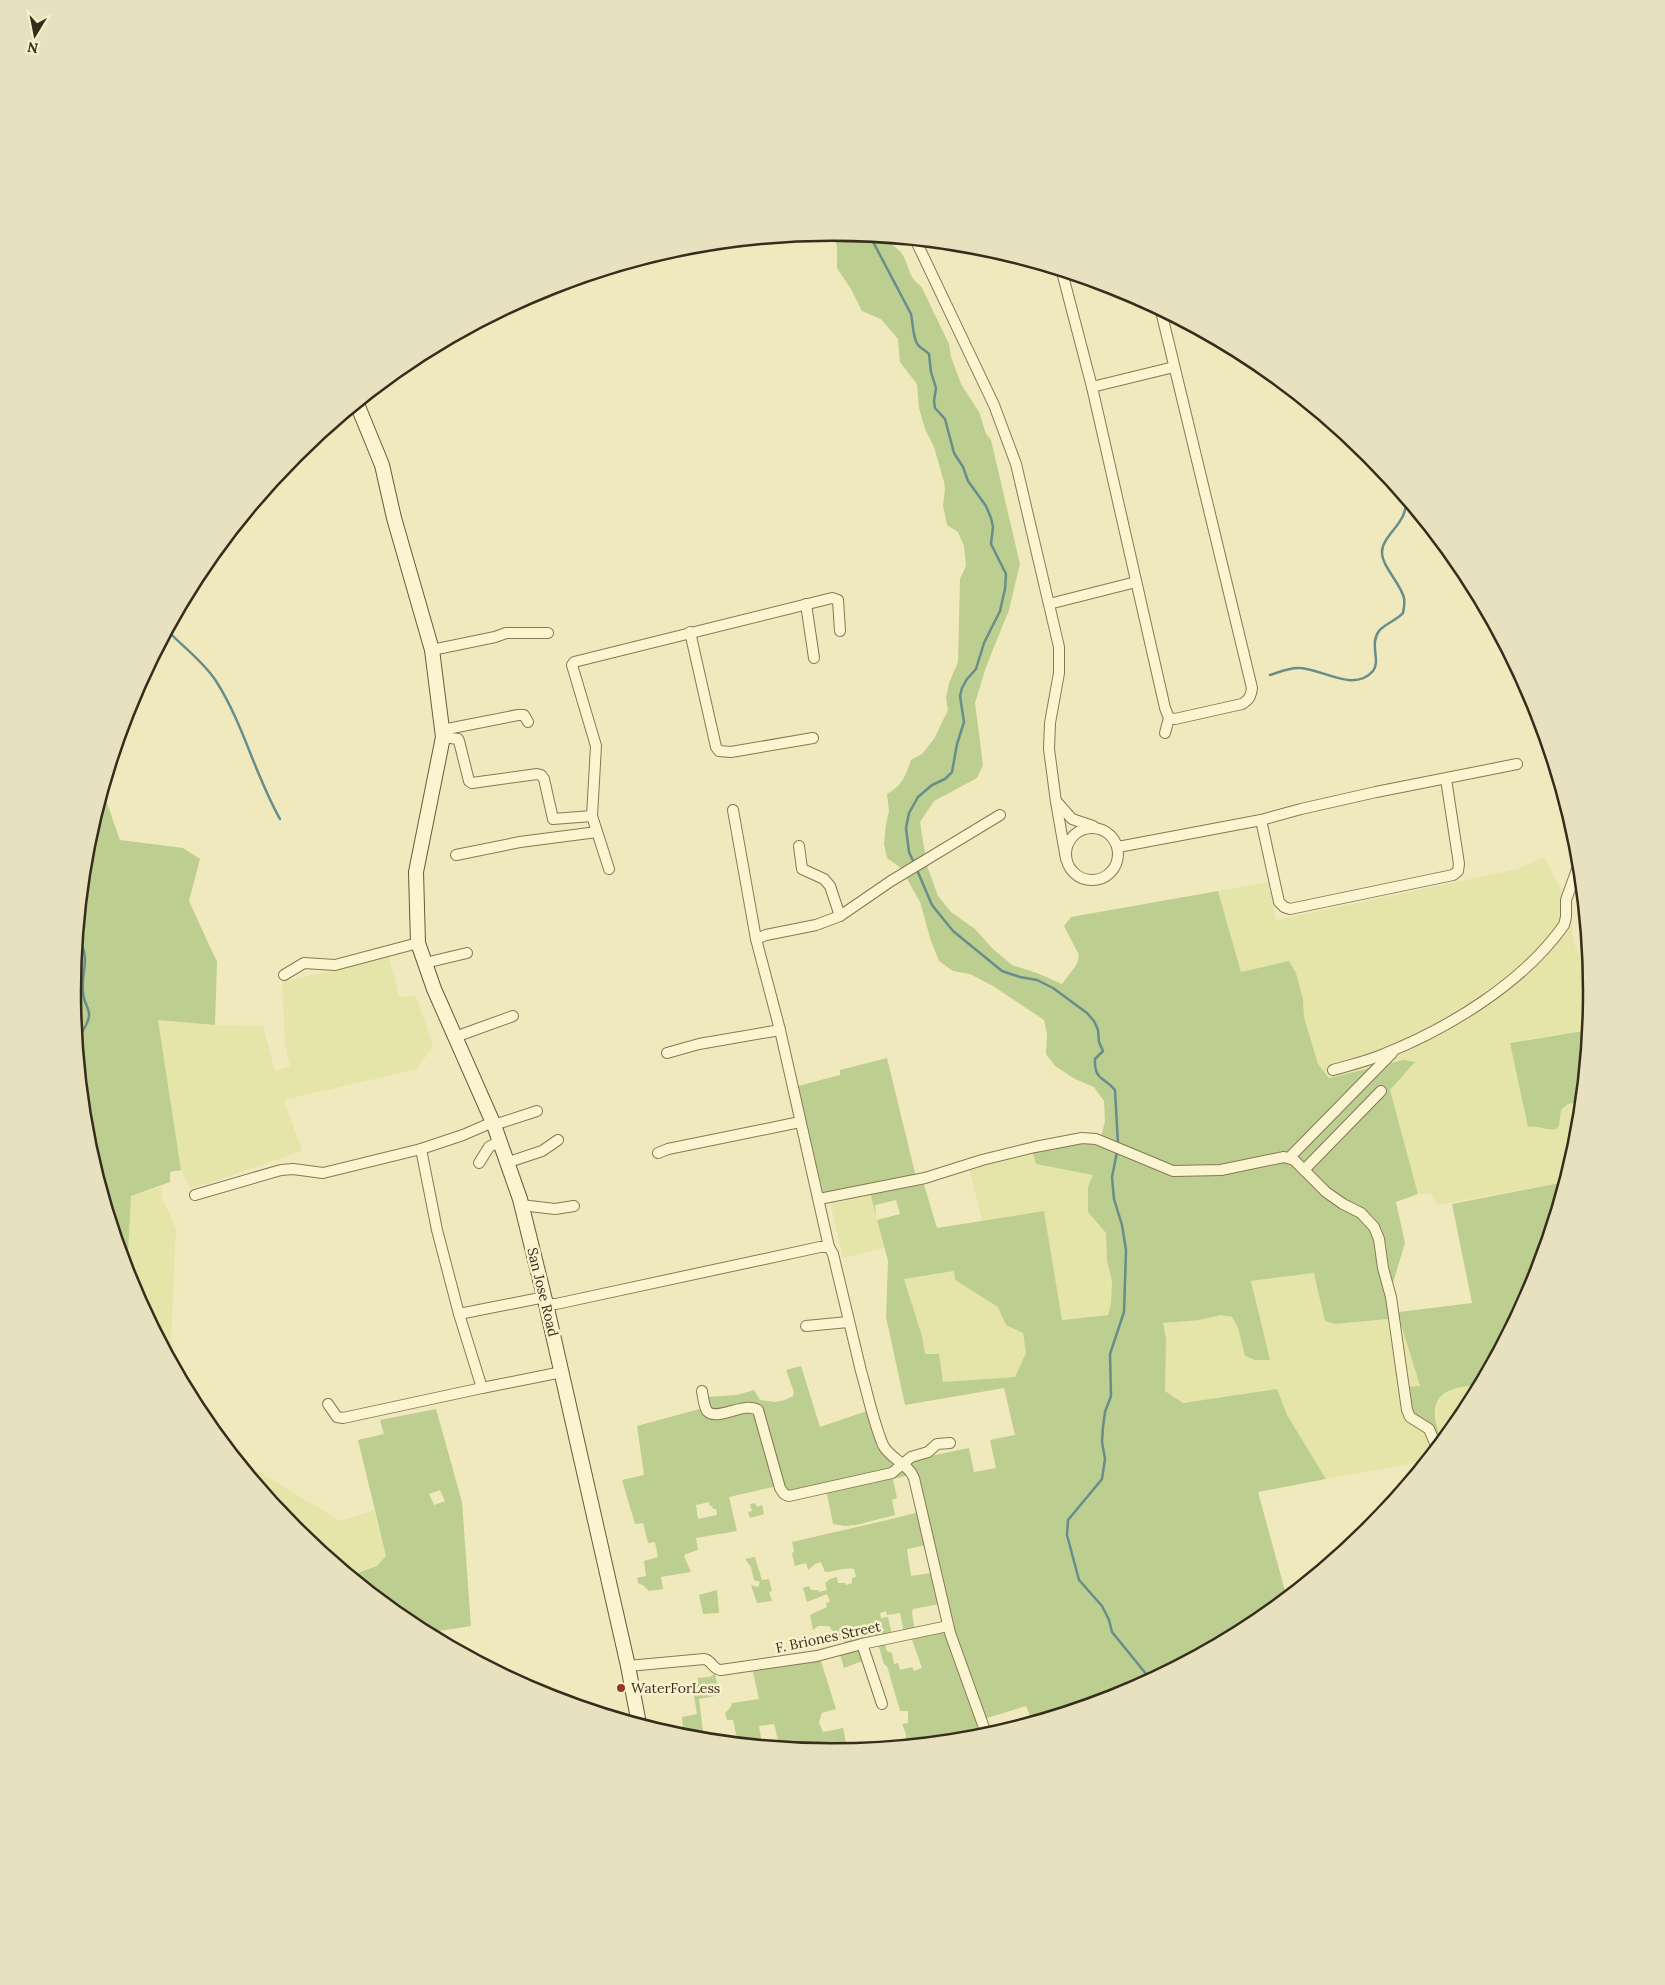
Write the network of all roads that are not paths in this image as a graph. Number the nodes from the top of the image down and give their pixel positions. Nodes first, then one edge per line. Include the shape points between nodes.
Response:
1 (919, 247) edge
2 (1064, 278) edge
3 (1163, 318) edge
4 (1174, 367) junction
5 (1092, 387) junction
6 (359, 409) edge
7 (1136, 582) junction
8 (806, 604) junction
9 (1049, 604) junction
10 (840, 631) dead end
11 (690, 632) junction
12 (548, 633) dead end
13 (432, 650) junction
14 (814, 658) dead end
15 (1169, 718) junction
16 (528, 722) dead end
17 (443, 733) junction
18 (1165, 734) dead end
19 (813, 738) dead end
20 (1517, 764) dead end
21 (1446, 779) junction
22 (1056, 802) junction
23 (733, 810) dead end
24 (1000, 815) dead end
25 (592, 816) junction
26 (1261, 820) junction
27 (1098, 828) junction
28 (597, 832) junction
29 (799, 846) dead end
30 (1118, 847) junction
31 (456, 855) dead end
32 (1066, 859) junction
33 (609, 869) dead end
34 (1574, 877) edge
35 (840, 916) junction
36 (756, 939) junction
37 (418, 943) junction
38 (467, 953) dead end
39 (425, 963) junction
40 (284, 975) dead end
41 (513, 1016) dead end
42 (780, 1030) junction
43 (455, 1037) junction
44 (1396, 1049) junction
45 (667, 1053) dead end
46 (1333, 1070) dead end
47 (1381, 1091) dead end
48 (537, 1111) dead end
49 (800, 1122) junction
50 (494, 1124) junction
51 (500, 1140) junction
52 (558, 1140) dead end
53 (421, 1149) junction
54 (658, 1153) dead end
55 (1289, 1158) junction
56 (479, 1162) dead end
57 (506, 1163) junction
58 (1304, 1170) junction
59 (195, 1195) dead end
60 (819, 1199) junction
61 (521, 1204) junction
62 (574, 1206) dead end
63 (829, 1247) junction
64 (546, 1301) junction
65 (459, 1314) junction
66 (848, 1322) junction
67 (806, 1326) dead end
68 (562, 1372) junction
69 (482, 1388) junction
70 (702, 1391) dead end
71 (328, 1404) dead end
72 (1435, 1442) edge
73 (950, 1443) dead end
74 (903, 1463) junction
75 (948, 1626) junction
76 (862, 1644) junction
77 (628, 1666) junction
78 (882, 1704) dead end
79 (638, 1718) edge
80 (984, 1728) edge

1 - 9 street via 994,404 1016,464
2 - 5 street
3 - 4 street
4 - 5 street
4 - 15 street via 1252,694 1242,704
5 - 7 street
6 - 13 street, San Jose Road via 382,465
7 - 9 street
7 - 15 street
8 - 10 street via 836,598
8 - 11 street
8 - 14 street
9 - 22 street via 1059,647 1059,673 1049,749
11 - 19 street via 719,751 731,752
11 - 25 street via 574,662 572,666 596,746
12 - 13 street via 506,633
13 - 17 street, San Jose Road
15 - 18 street
16 - 17 street via 524,715 518,715
17 - 25 street via 458,739 472,783 541,775 553,819
17 - 37 street, San Jose Road via 416,872
20 - 21 street
21 - 26 street
21 - 26 street via 1460,864 1453,875 1290,909 1279,902
22 - 27 street via 1072,819
22 - 32 street
23 - 36 street
24 - 35 street
25 - 28 street
26 - 30 street
27 - 30 street via 1112,836
27 - 32 street via 1082,830 1075,835 1069,842
28 - 31 street via 520,842
28 - 33 street
29 - 35 street via 802,869 824,879 830,886
30 - 32 street via 1116,866 1111,873 1097,880 1088,880 1074,873
34 - 44 street via 1566,900 1564,926 1512,981 1448,1023
35 - 36 street
36 - 42 street
37 - 39 street, San Jose Road
37 - 40 street via 335,965 304,963
38 - 39 street
39 - 43 street, San Jose Road
41 - 43 street
42 - 45 street
42 - 49 street
43 - 50 street, San Jose Road
44 - 46 street
44 - 55 street
47 - 58 street
48 - 50 street
49 - 54 street
49 - 60 street
50 - 51 street, San Jose Road
50 - 53 street
51 - 56 street
51 - 57 street, San Jose Road
52 - 57 street via 542,1151
53 - 59 street via 323,1173 281,1170
53 - 65 street via 437,1230
55 - 58 street
55 - 60 street via 1221,1170 1173,1171 1103,1141 1082,1138 982,1160 925,1178
57 - 61 street, San Jose Road
58 - 72 street via 1326,1192 1360,1213 1374,1227 1391,1297 1407,1410 1410,1417 1429,1429
60 - 63 street
61 - 62 street via 555,1209
61 - 64 street, San Jose Road
63 - 64 street via 556,1304
63 - 66 street
64 - 65 street
64 - 68 street, San Jose Road
65 - 69 street
66 - 67 street
66 - 74 street via 883,1444
68 - 69 street
68 - 77 street, San Jose Road
69 - 71 street via 343,1418 338,1417
70 - 74 street via 710,1413 749,1407 758,1410 780,1488 786,1495 892,1473
73 - 74 street via 937,1444 928,1452
74 - 75 street via 914,1478
75 - 76 street, F. Briones Street
75 - 80 street
76 - 77 street, F. Briones Street via 817,1656 721,1670 704,1658
76 - 78 street
77 - 79 street, San Jose Road

